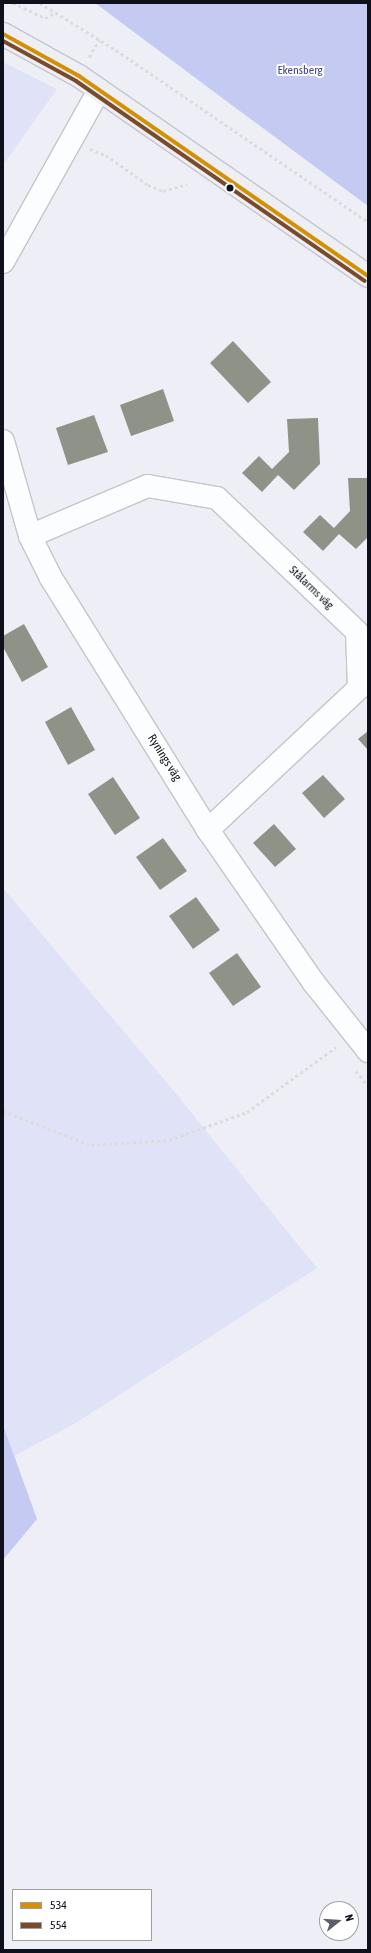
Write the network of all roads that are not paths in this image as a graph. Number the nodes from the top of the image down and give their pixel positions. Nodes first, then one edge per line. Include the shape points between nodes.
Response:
1 (3, 34) edge
2 (100, 90) junction
3 (3, 262) edge
4 (368, 276) edge
5 (3, 441) edge
6 (30, 536) junction
7 (208, 830) junction
8 (368, 1051) edge

1 - 2 main road
2 - 3 street
2 - 4 main road
5 - 6 street, Rynings väg
6 - 7 street, Rynings väg via 51,578
6 - 7 street, Stålarms väg via 148,486 217,498 357,632 359,688
7 - 8 street, Rynings väg via 314,983

